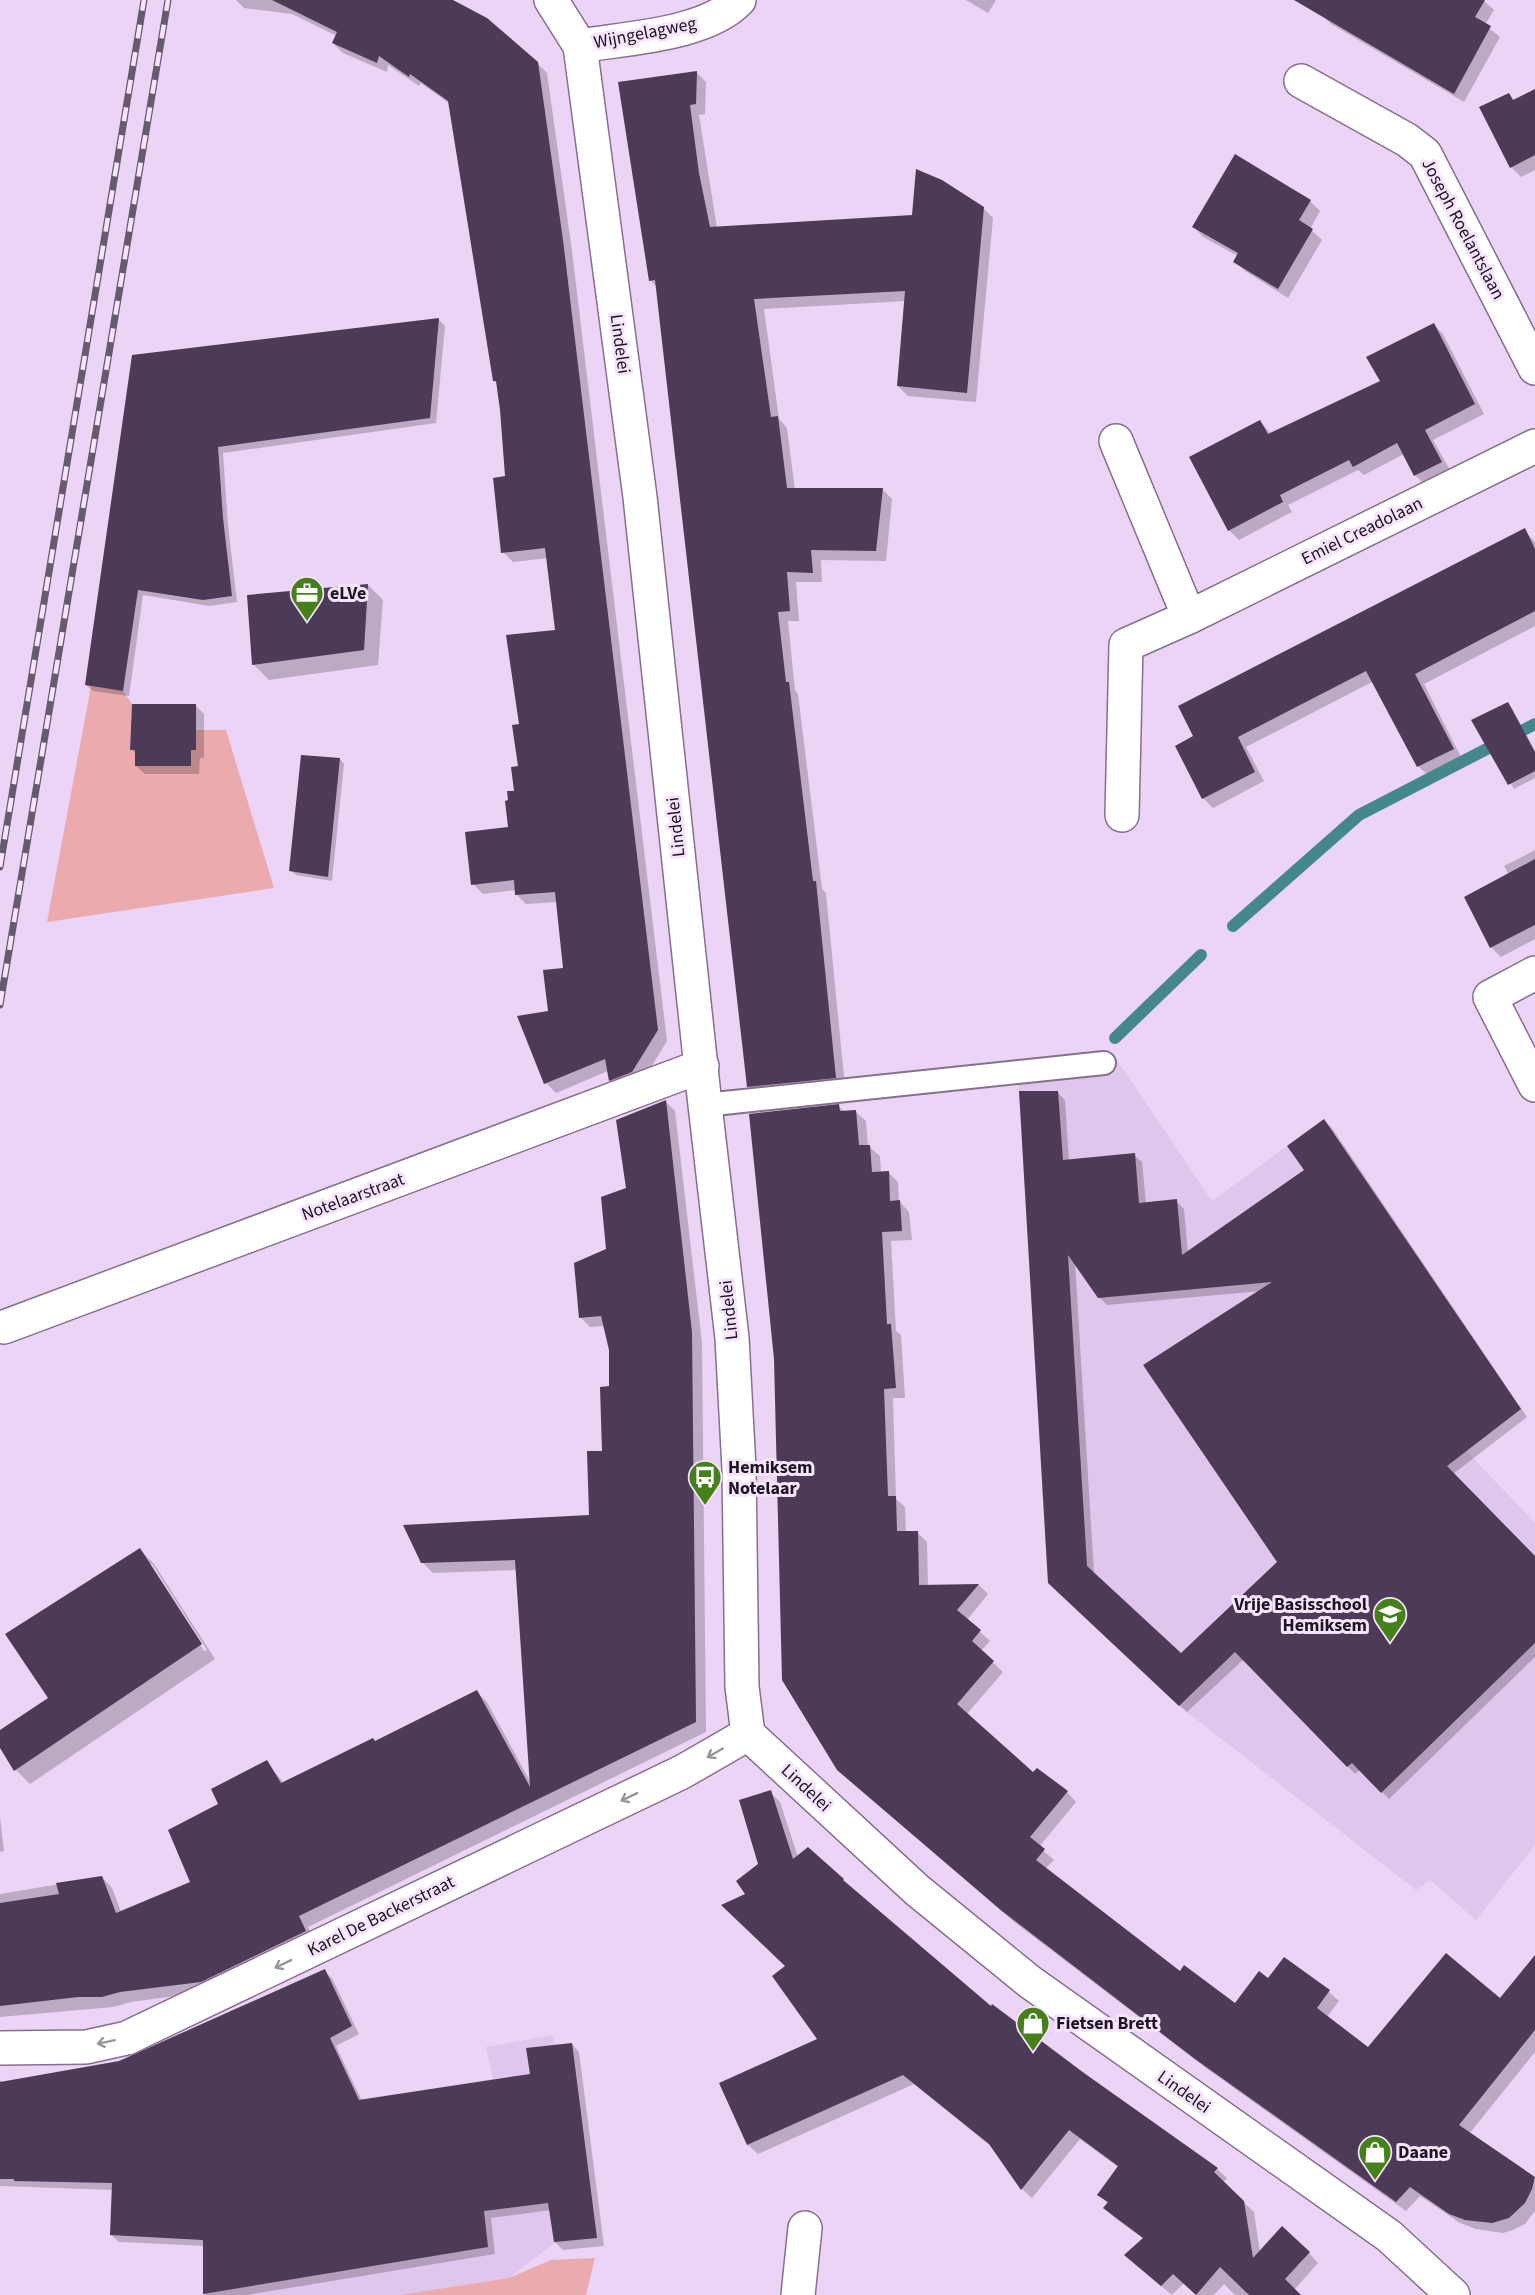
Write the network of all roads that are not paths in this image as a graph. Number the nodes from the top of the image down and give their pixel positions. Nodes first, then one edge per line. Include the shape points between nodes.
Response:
1 (551, 0) edge
2 (739, 0) edge
3 (580, 46) junction
4 (1301, 81) dead end
5 (1535, 368) edge
6 (1116, 441) dead end
7 (1535, 446) edge
8 (1189, 616) junction
9 (1122, 815) dead end
10 (1535, 973) edge
11 (1104, 1063) dead end
12 (702, 1066) junction
13 (1535, 1085) edge
14 (705, 1105) junction
15 (4, 1327) dead end
16 (748, 1734) junction
17 (0, 2048) edge
18 (805, 2228) dead end
19 (798, 2295) edge
20 (1453, 2295) edge

1 - 3 street, Lindelei
2 - 3 street, Wijngelagweg via 729,11 693,27
3 - 12 street, Lindelei via 640,497
4 - 5 street, Joseph Roelantslaan via 1425,154
6 - 8 street
7 - 8 street, Emiel Creadolaan
8 - 9 street, Emiel Creadolaan via 1126,645
10 - 13 street via 1490,997
11 - 14 lane
12 - 14 street, Lindelei
12 - 15 street, Notelaarstraat
14 - 16 street, Lindelei via 732,1338 739,1469 742,1687
16 -> 17 street, Karel De Backerstraat via 682,1772 128,2038 86,2046
16 - 20 street, Lindelei via 917,1890 1030,1982 1389,2236
18 - 19 street

